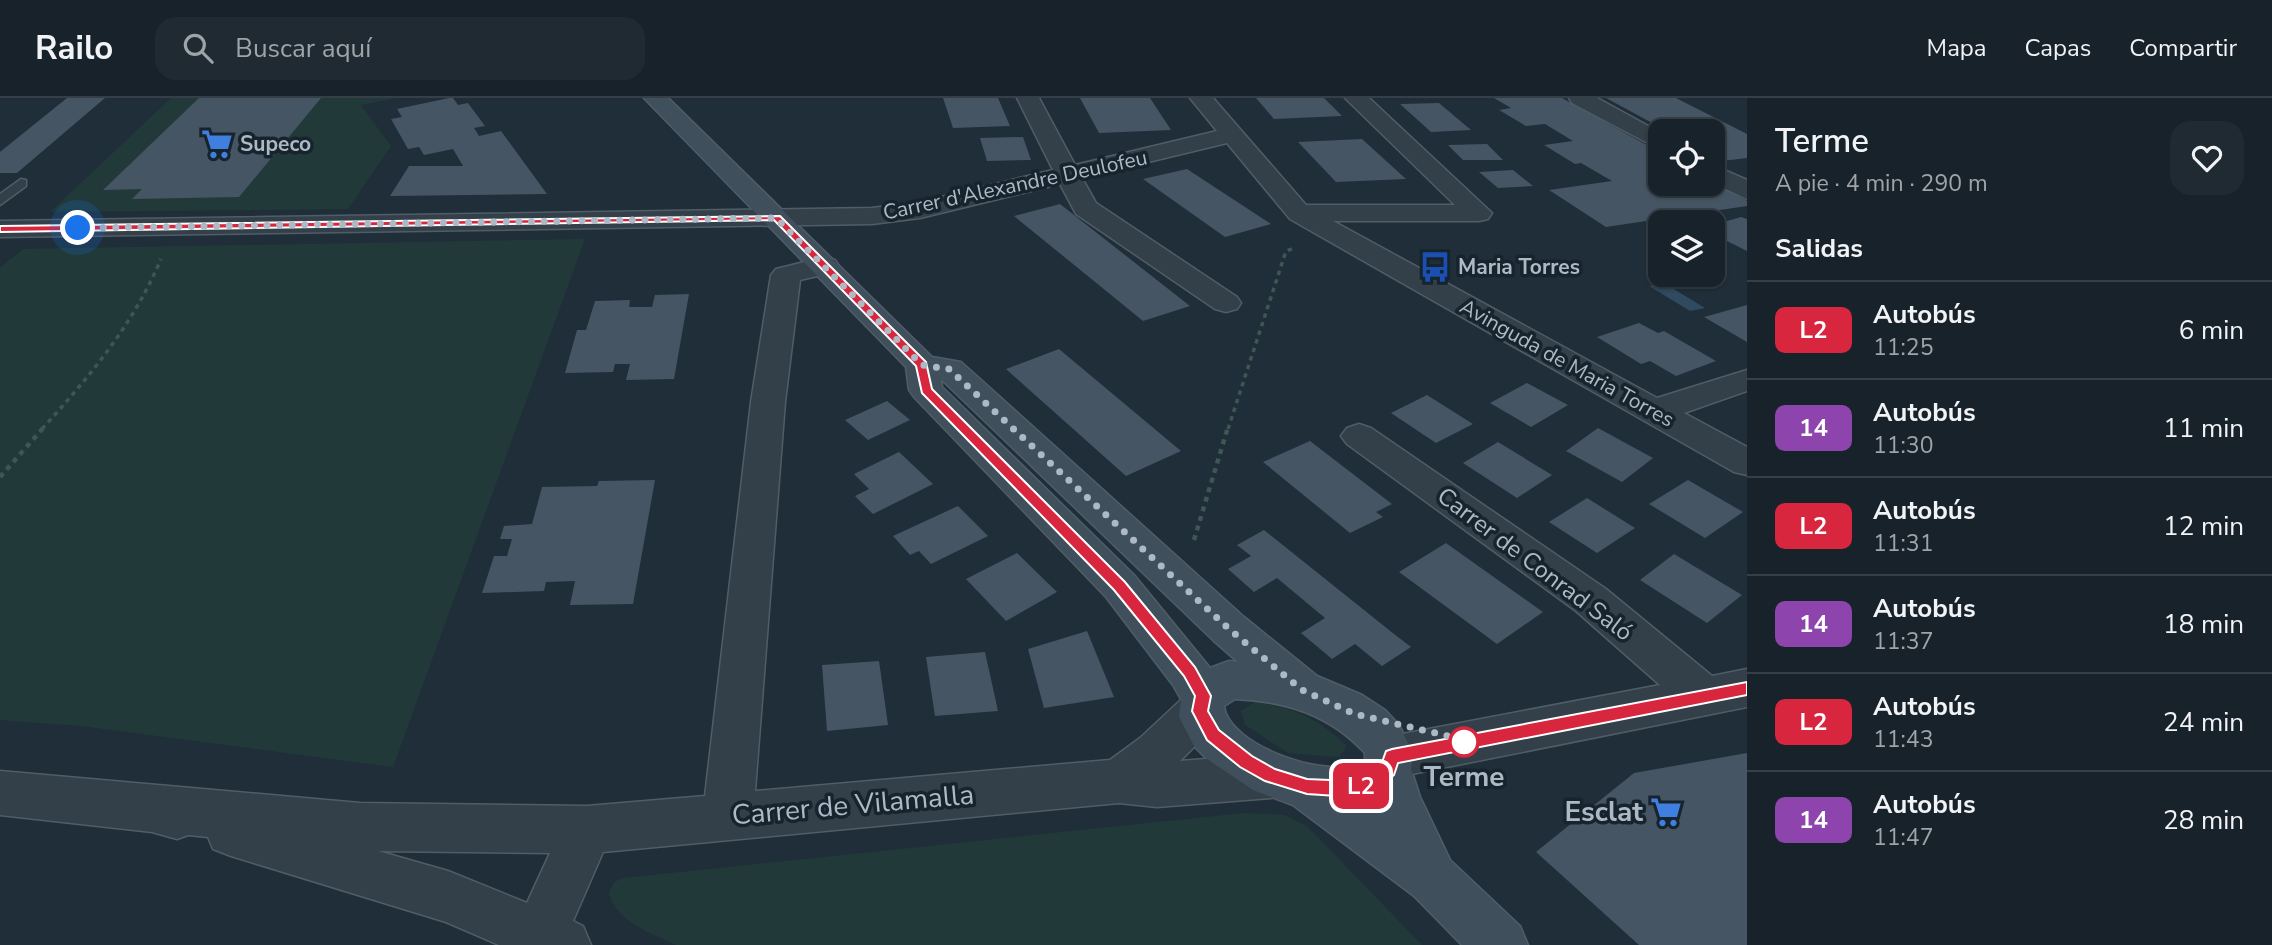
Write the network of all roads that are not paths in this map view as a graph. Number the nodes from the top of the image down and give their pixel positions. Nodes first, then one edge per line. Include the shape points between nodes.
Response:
1 (655, 98) edge
2 (1028, 98) edge
3 (1201, 98) edge
4 (1356, 98) edge
5 (1580, 98) edge
6 (1231, 135) junction
7 (1648, 136) edge
8 (1067, 175) junction
9 (1725, 179) edge
10 (20, 183) dead end
11 (1747, 191) edge
12 (0, 201) edge
13 (1299, 213) junction
14 (776, 218) junction
15 (0, 229) edge
16 (825, 266) junction
17 (1226, 303) dead end
18 (922, 365) junction
19 (1747, 380) edge
20 (1654, 411) junction
21 (1359, 436) dead end
22 (1747, 463) edge
23 (1302, 690) junction
24 (1727, 693) edge
25 (1201, 704) junction
26 (1355, 714) junction
27 (1469, 741) junction
28 (1390, 763) junction
29 (1119, 781) junction
30 (1289, 781) junction
31 (0, 793) edge
32 (152, 809) junction
33 (729, 816) junction
34 (587, 830) junction
35 (1432, 878) junction
36 (552, 939) edge
37 (1501, 945) edge

1 - 14 street
2 - 8 street
3 - 6 street, Avinguda de Maria Torres
4 - 13 street via 1479,213
5 - 7 street
6 - 8 street, Carrer d'Alexandre Deulofeu
6 - 13 street, Avinguda de Maria Torres
8 - 14 street, Carrer d'Alexandre Deulofeu via 920,210
8 - 17 street via 1085,208
9 - 11 street
10 - 12 lane
13 - 20 street, Avinguda de Maria Torres
14 - 15 street, Carrer d'Alexandre Deulofeu
14 - 16 street
16 - 18 street
16 - 33 street via 786,275 768,402
18 - 23 street via 949,369 1229,629
18 - 25 street via 926,390 1105,570 1189,672
19 - 20 street
20 - 22 street, Avinguda de Maria Torres
21 - 24 street, Carrer de Conrad Saló
23 - 25 street via 1229,680 1214,686
23 - 26 street
24 - 27 street
25 - 29 street via 1157,753
25 - 30 street via 1213,735 1226,747
26 - 27 street
26 - 28 street via 1388,744
27 - 28 street
28 - 30 street via 1366,785 1352,789
28 - 35 street via 1396,800
29 - 30 street, Carrer de Vilamalla via 1157,785
29 - 33 street, Carrer de Vilamalla
30 - 35 street
31 - 32 street
32 - 34 street, Carrer de Vilamalla via 360,827
32 - 36 street via 448,897
33 - 34 street, Carrer de Vilamalla
34 - 36 street
35 - 37 street

